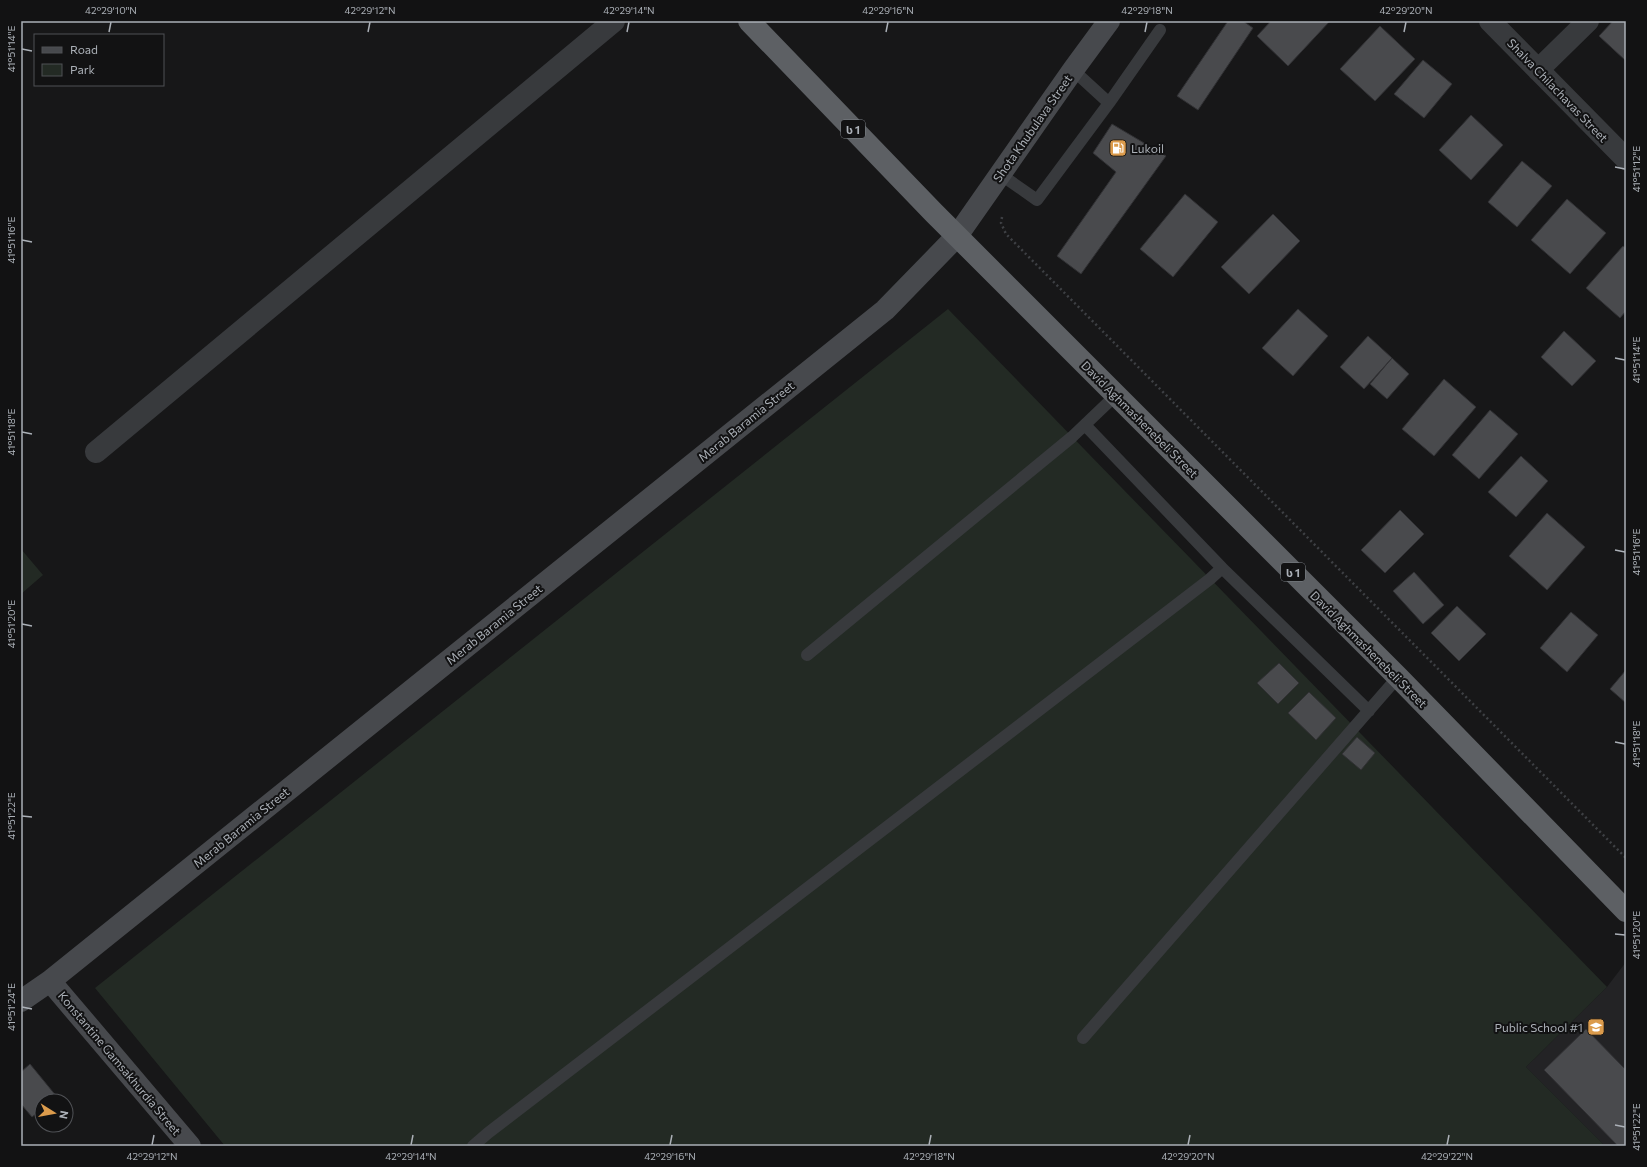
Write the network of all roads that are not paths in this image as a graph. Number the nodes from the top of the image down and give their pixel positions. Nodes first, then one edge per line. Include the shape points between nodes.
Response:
1 (614, 21) edge
2 (749, 21) edge
3 (1109, 21) edge
4 (1490, 21) edge
5 (1588, 21) edge
6 (1160, 30) dead end
7 (1073, 70) junction
8 (1538, 70) junction
9 (1109, 103) junction
10 (1626, 159) edge
11 (1000, 174) junction
12 (957, 236) junction
13 (1116, 395) junction
14 (1085, 425) junction
15 (96, 452) dead end
16 (1222, 568) junction
17 (808, 654) dead end
18 (1398, 677) junction
19 (1368, 711) junction
20 (1626, 911) edge
21 (50, 981) junction
22 (21, 1001) edge
23 (1083, 1038) dead end
24 (190, 1146) edge
25 (473, 1146) edge

1 - 15 street
2 - 12 highway, ს 1
3 - 7 main road, Shota Khubulava Street
4 - 8 street, Shalva Chilachavas Street
5 - 8 street
6 - 9 lane
7 - 9 lane
7 - 11 main road, Shota Khubulava Street
8 - 10 street, Shalva Chilachavas Street
9 - 11 lane via 1037,200
11 - 12 main road, Shota Khubulava Street
12 - 13 highway, David Aghmashenebeli Street / ს 1
12 - 21 main road, Merab Baramia Street via 885,310
13 - 14 lane
13 - 18 highway, David Aghmashenebeli Street / ს 1
14 - 16 lane
14 - 17 lane
16 - 19 lane
16 - 25 lane
18 - 19 lane
18 - 20 highway, David Aghmashenebeli Street / ს 1
19 - 23 lane
21 - 22 main road, Merab Baramia Street
21 - 24 main road, Konstantine Gamsakhurdia Street

